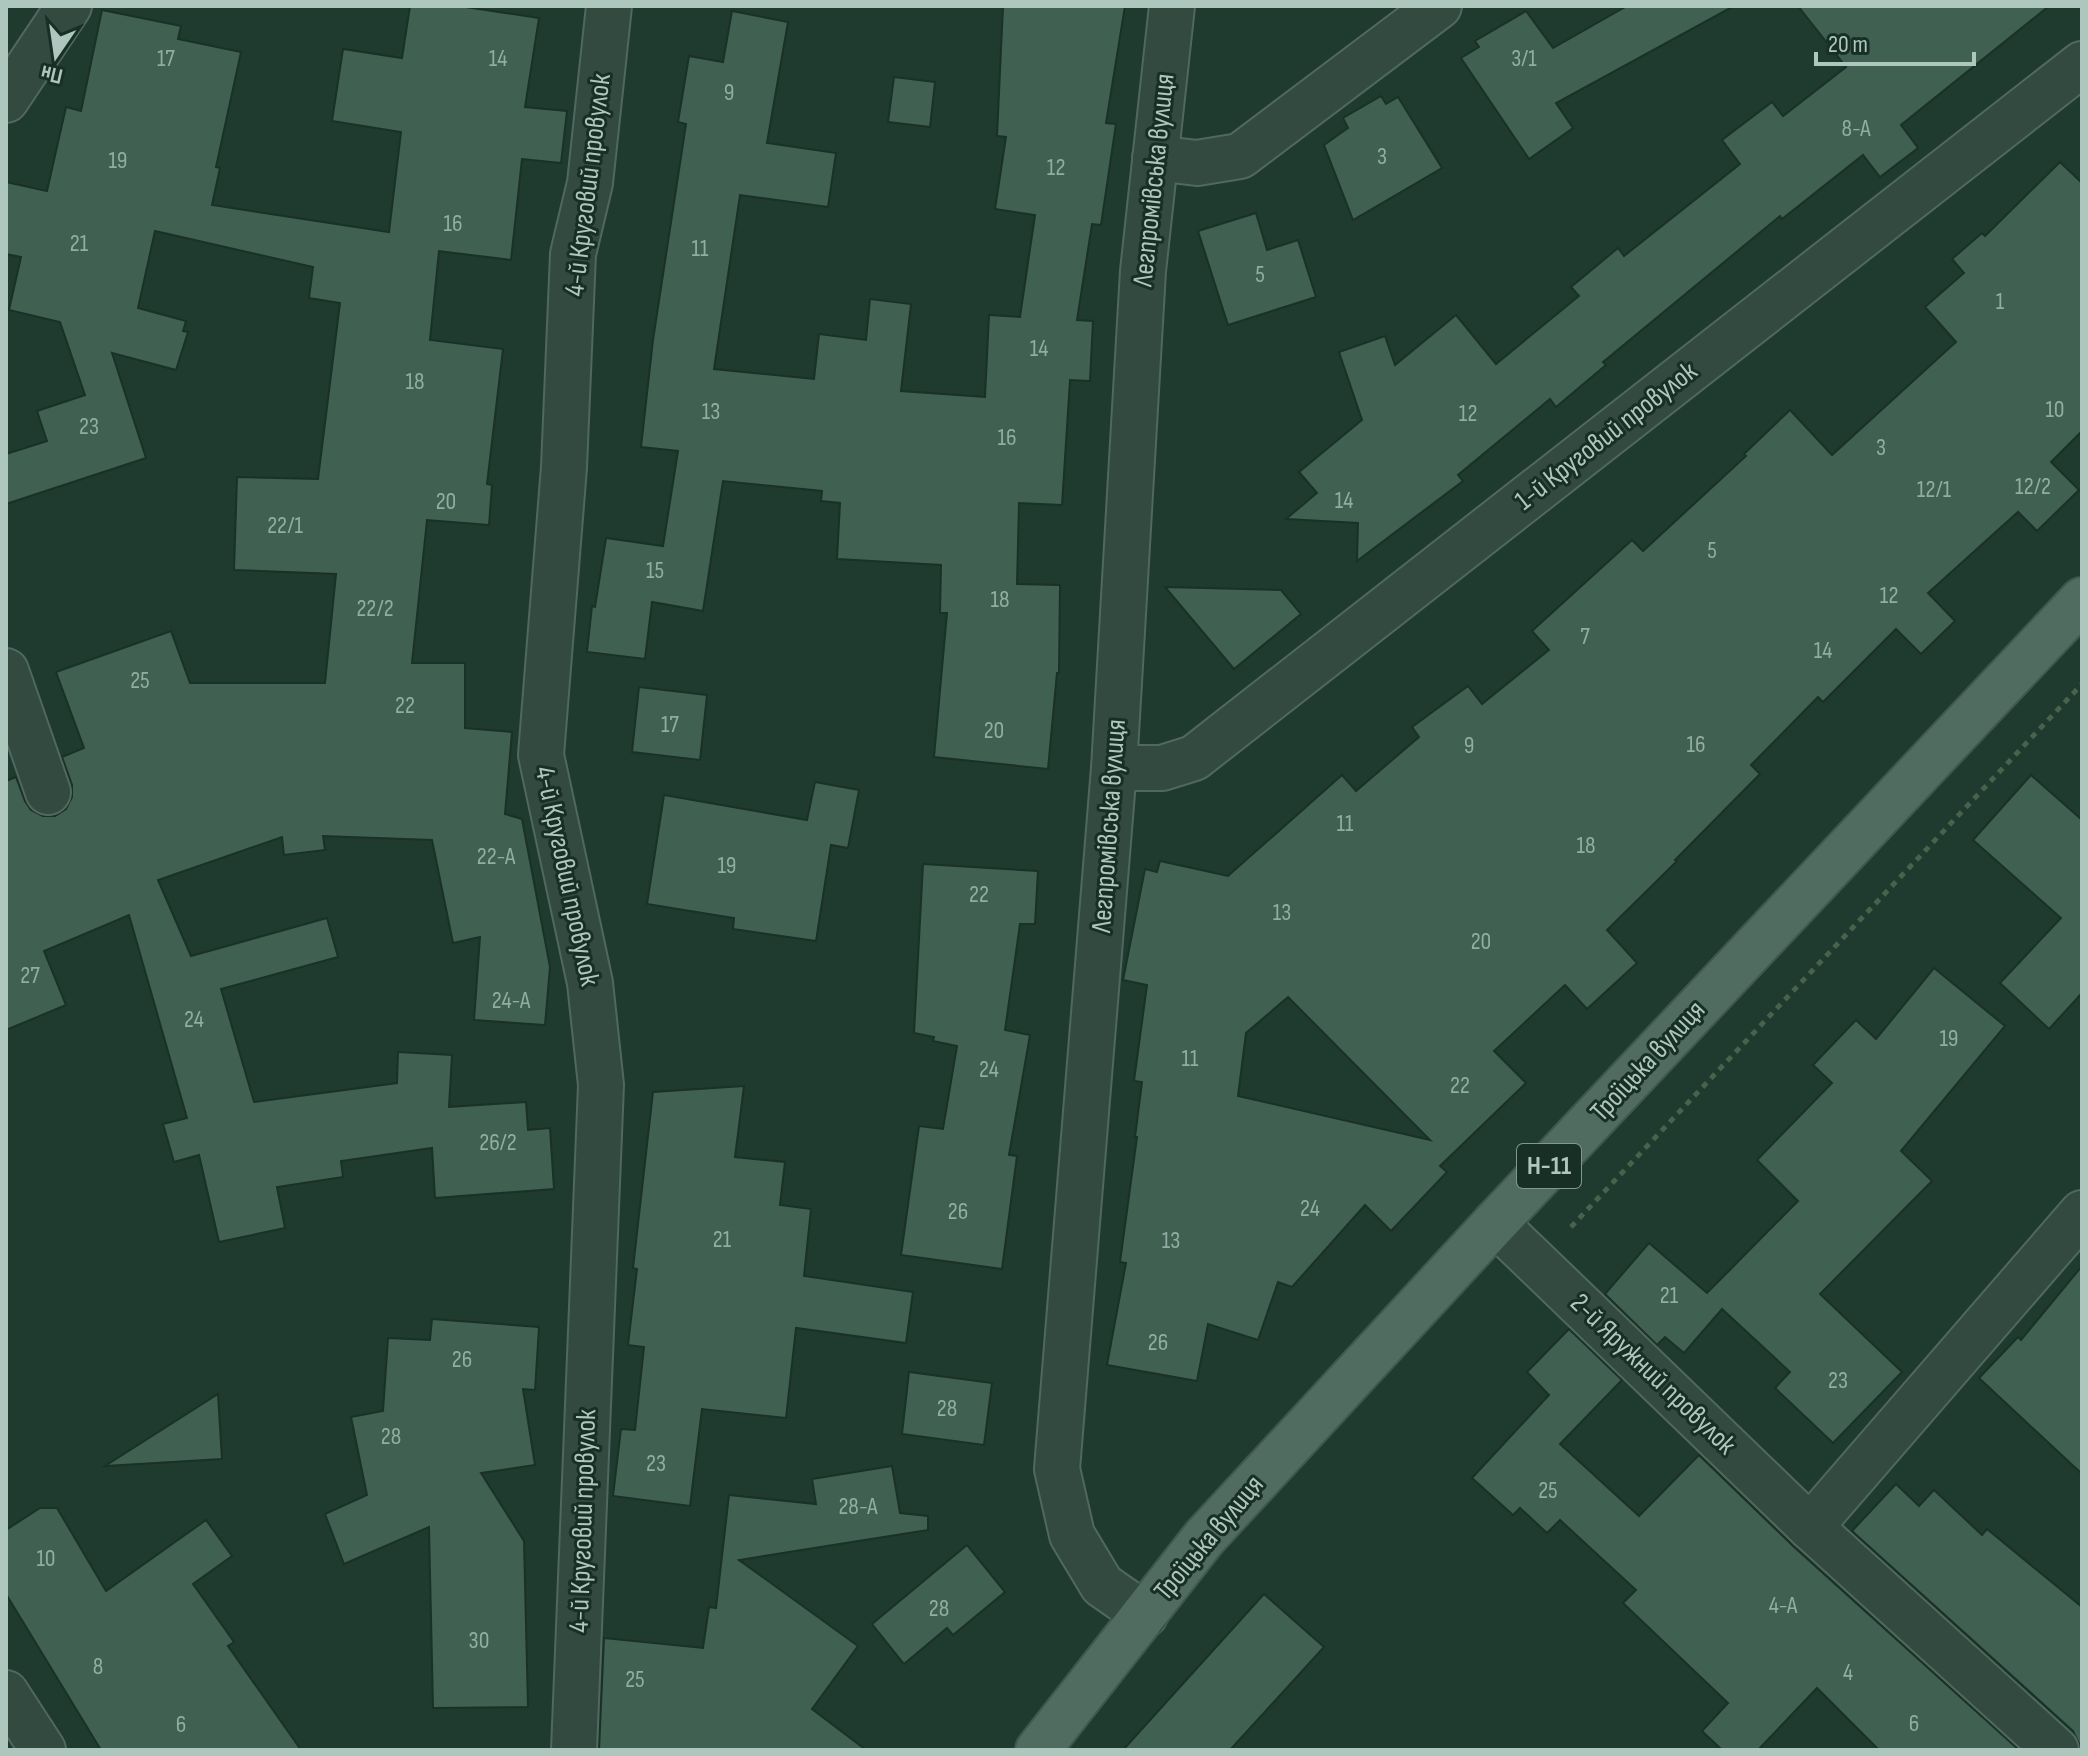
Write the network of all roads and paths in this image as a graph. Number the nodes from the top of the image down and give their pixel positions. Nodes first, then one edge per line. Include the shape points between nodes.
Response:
1 (69, 6) edge
2 (609, 6) edge
3 (1172, 6) edge
4 (1439, 6) edge
5 (2082, 64) edge
6 (6, 100) edge
7 (1155, 158) junction
8 (2082, 600) edge
9 (6, 671) edge
10 (2082, 684) edge
11 (1114, 768) junction
12 (48, 792) dead end
13 (2082, 1213) edge
14 (1495, 1223) junction
15 (1538, 1262) junction
16 (1810, 1527) junction
17 (1145, 1615) junction
18 (6, 1693) edge
19 (2054, 1749) edge
20 (43, 1750) edge
21 (574, 1750) edge
22 (1038, 1750) edge

1 - 6 street
2 - 21 street, 4-й Круговий провулок via 590,183 573,254 564,467 541,755 590,983 601,1085
3 - 7 street, Легпромівська вулиця
4 - 7 street via 1240,156 1197,163
5 - 11 street, 1-й Круговий провулок via 1194,758 1162,768
7 - 11 street, Легпромівська вулиця via 1143,271
8 - 14 main road, Троїцька вулиця / Н-11
9 - 12 street
10 - 15 path
11 - 17 street, Легпромівська вулиця via 1057,1469 1072,1535 1102,1585
13 - 16 street
14 - 15 street, 2-й Яружний провулок
14 - 17 main road, Троїцька вулиця / Н-11 via 1204,1538
15 - 16 street, 2-й Яружний провулок
16 - 19 street, 2-й Яружний провулок
17 - 22 main road, Троїцька вулиця / Н-11
18 - 20 street

